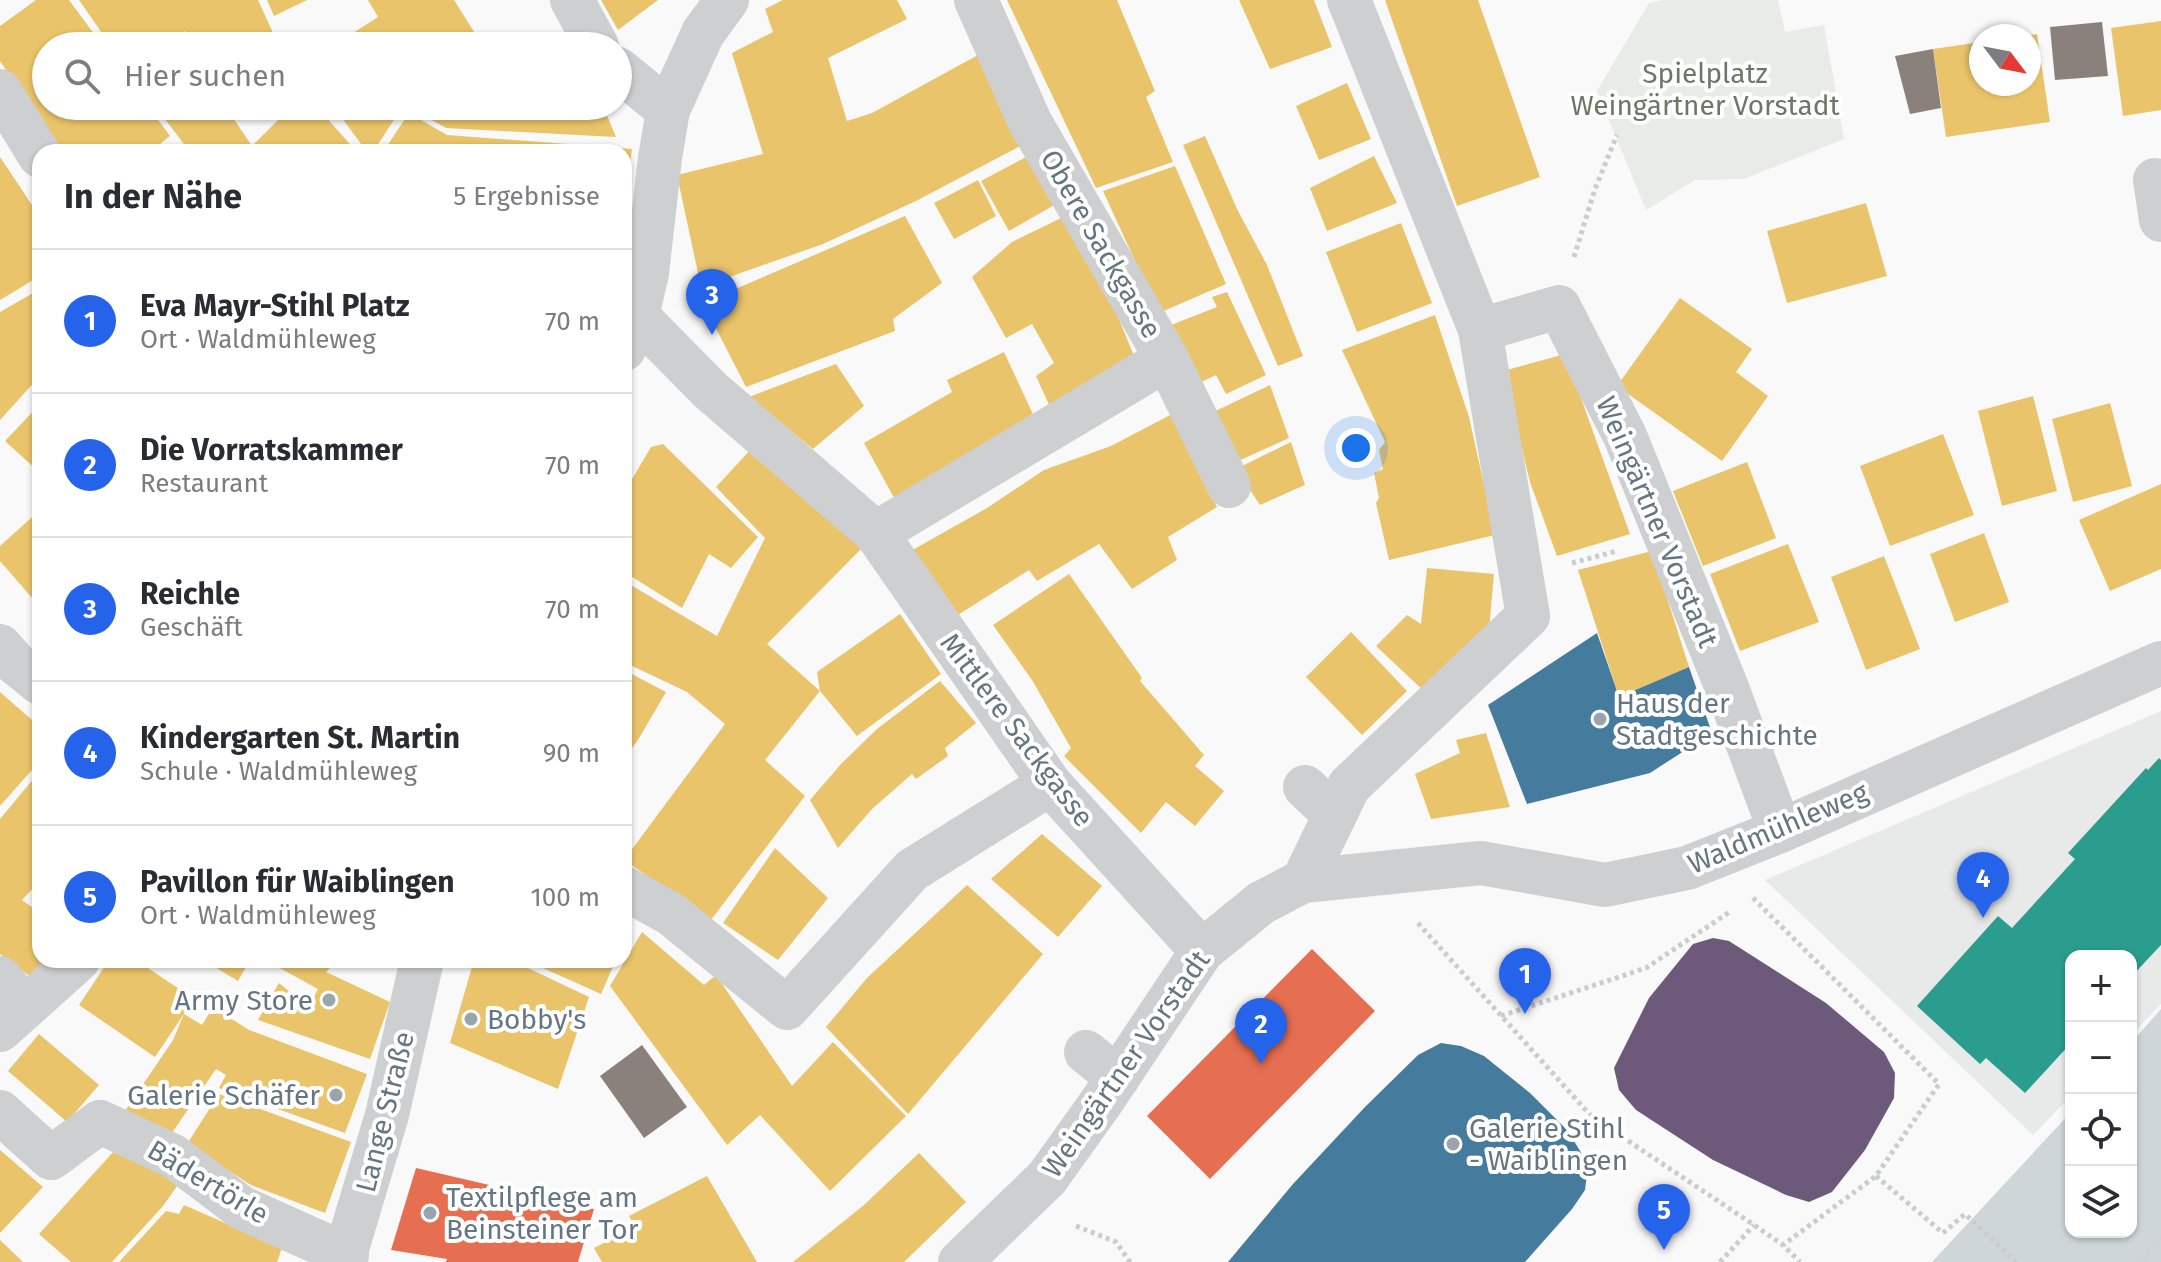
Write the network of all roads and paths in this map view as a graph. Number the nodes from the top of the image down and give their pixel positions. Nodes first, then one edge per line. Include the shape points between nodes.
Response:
1 (572, 0) edge
2 (727, 0) edge
3 (976, 0) edge
4 (1349, 0) edge
5 (589, 32) edge
6 (632, 80) edge
7 (0, 91) edge
8 (668, 110) junction
9 (1617, 135) dead end
10 (33, 144) edge
11 (636, 270) edge
12 (1559, 307) junction
13 (632, 311) edge
14 (1480, 330) junction
15 (632, 333) edge
16 (1167, 359) junction
17 (1229, 486) dead end
18 (876, 533) junction
19 (1666, 537) junction
20 (1521, 577) junction
21 (0, 646) edge
22 (2161, 663) edge
23 (32, 677) edge
24 (1050, 784) junction
25 (1780, 831) junction
26 (1374, 874) junction
27 (1303, 881) junction
28 (1744, 891) dead end
29 (632, 892) edge
30 (1739, 906) dead end
31 (1202, 951) junction
32 (66, 968) edge
33 (420, 968) edge
34 (8, 1005) edge
35 (1501, 1016) junction
36 (0, 1112) edge
37 (1876, 1176) junction
38 (1047, 1178) junction
39 (1754, 1225) junction
40 (1783, 1245) junction
41 (345, 1259) edge
42 (960, 1262) edge
43 (1130, 1262) edge
44 (1720, 1262) edge
45 (1800, 1262) edge
46 (2016, 1262) edge

1 - 5 street
2 - 8 street via 703,33
3 - 16 street, Obere Sackgasse via 1030,122
4 - 14 street
6 - 8 street
7 - 10 street
8 - 11 street
9 - 12 path
11 - 13 street
12 - 14 street
12 - 19 street, Weingärtner Vorstadt via 1625,436
14 - 20 street
15 - 18 street, Mittlere Sackgasse via 710,390
16 - 17 street, Obere Sackgasse
16 - 18 street
18 - 24 street, Mittlere Sackgasse
19 - 20 path
19 - 25 street, Weingärtner Vorstadt
20 - 27 street via 1528,616 1349,786 1320,801
21 - 23 street
22 - 25 street, Waldmühleweg
24 - 29 street via 912,870 787,1008 671,914
24 - 31 street, Mittlere Sackgasse
25 - 26 street, Waldmühleweg via 1687,868 1605,885 1481,863
26 - 27 street, Weingärtner Vorstadt
26 - 35 path
27 - 31 street, Weingärtner Vorstadt via 1261,903
28 - 37 path via 1939,1084
30 - 35 path via 1646,968
31 - 38 street, Weingärtner Vorstadt via 1102,1065
32 - 34 street
33 - 41 street, Lange Straße via 387,1115
35 - 39 path via 1591,1116
36 - 41 street, Bädertörle via 51,1158 100,1122 173,1156 242,1208
37 - 40 path
37 - 46 path via 1943,1233 1965,1214
38 - 42 street, Weingärtner Vorstadt via 1001,1198
38 - 43 path via 1072,1224 1116,1242
39 - 40 path
39 - 44 path
40 - 45 path

